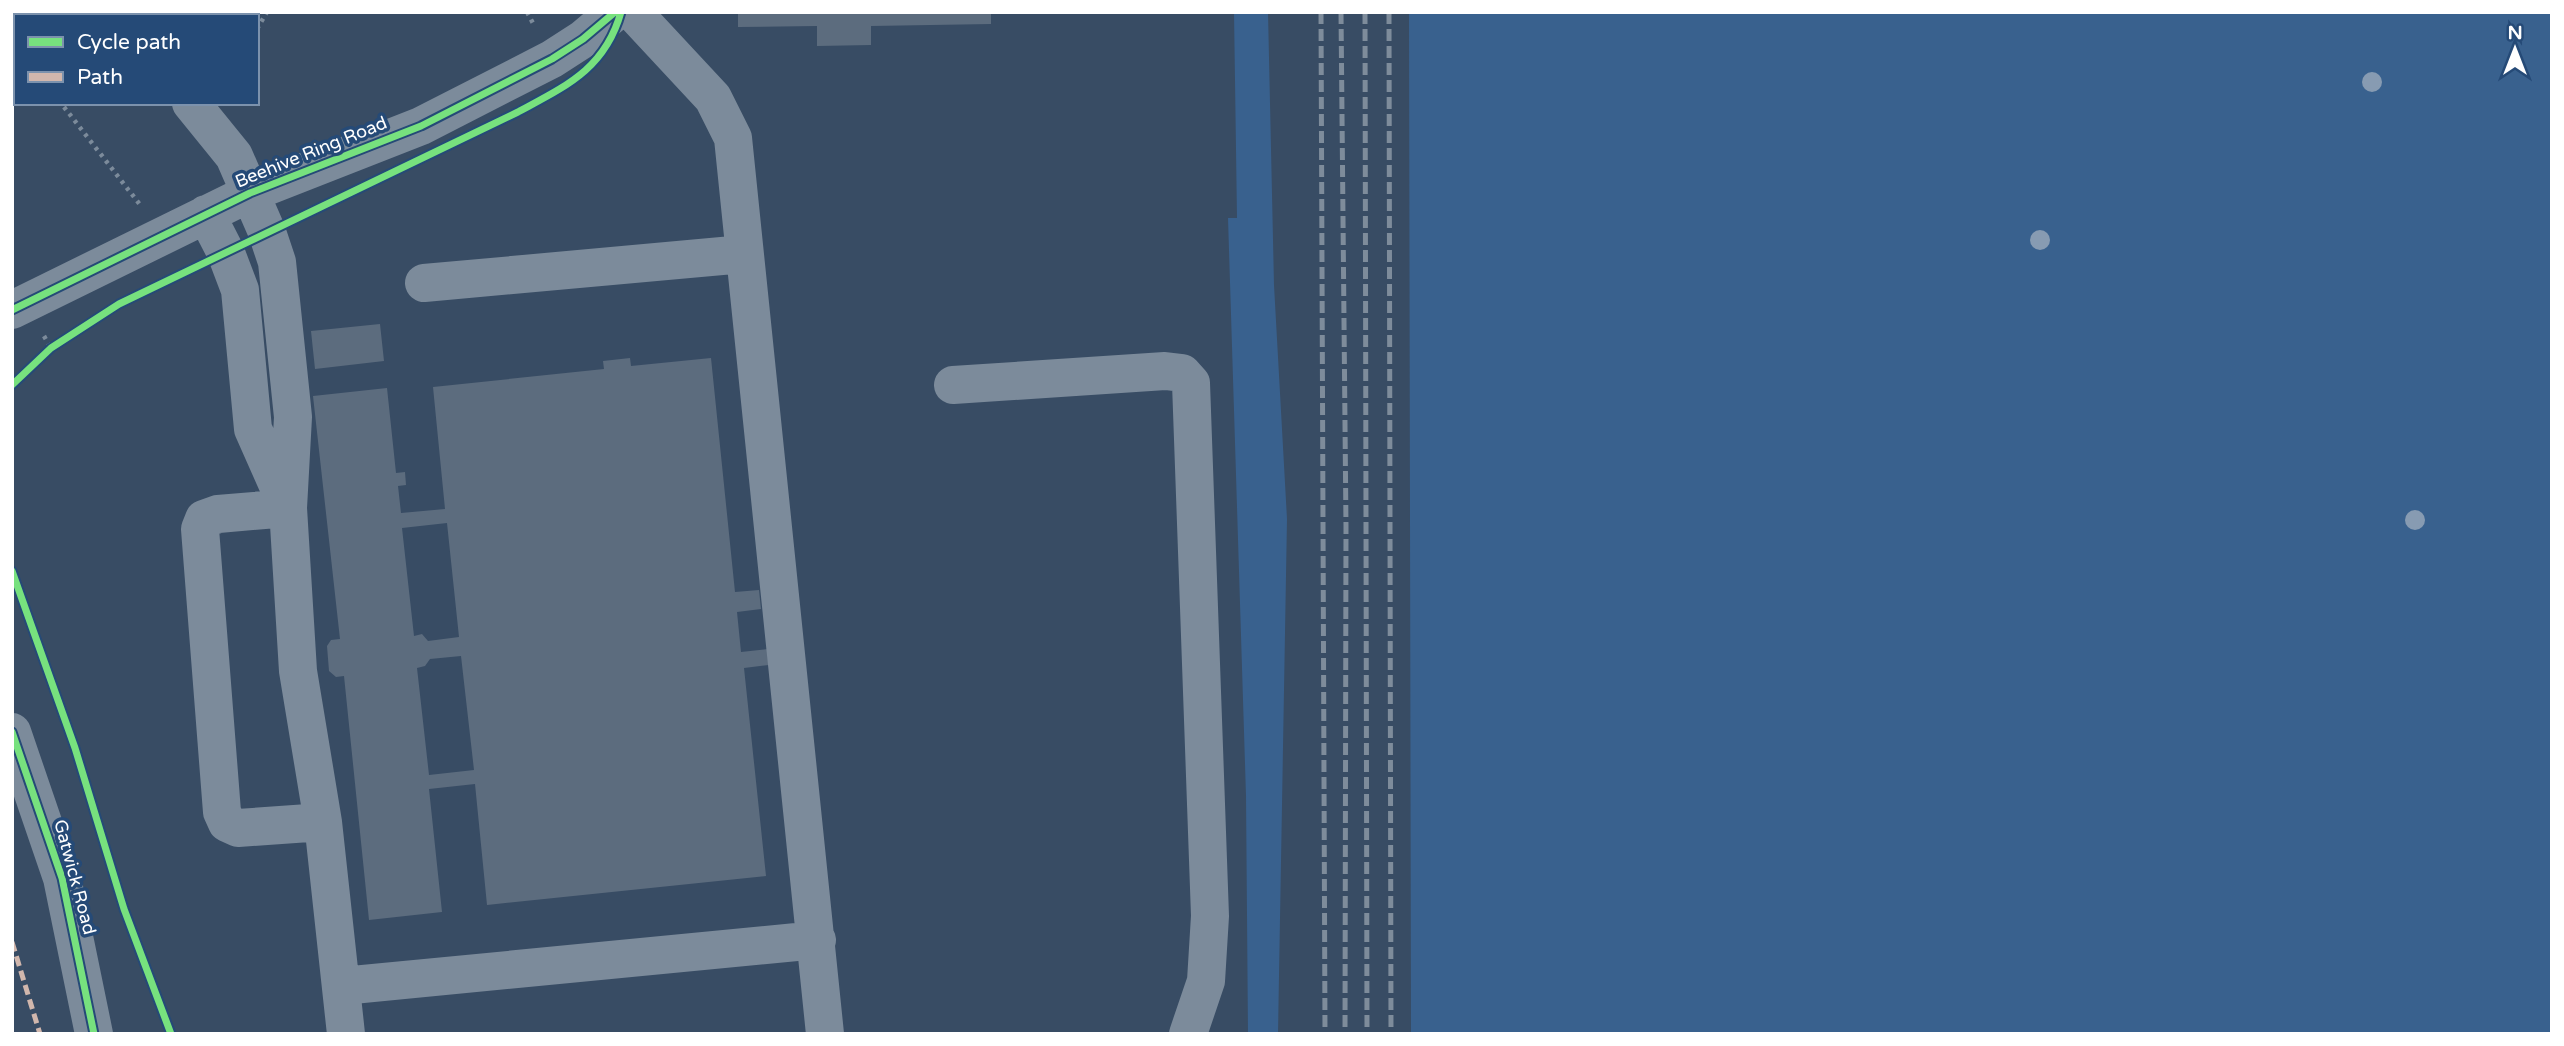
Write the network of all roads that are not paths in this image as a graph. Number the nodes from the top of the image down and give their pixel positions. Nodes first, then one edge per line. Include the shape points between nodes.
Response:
1 (615, 12) edge
2 (633, 12) edge
3 (193, 105) edge
4 (250, 193) junction
5 (205, 214) junction
6 (744, 254) junction
7 (424, 284) dead end
8 (12, 310) edge
9 (953, 385) dead end
10 (288, 508) junction
11 (12, 732) edge
12 (323, 822) junction
13 (817, 940) junction
14 (342, 986) junction
15 (94, 1034) edge
16 (346, 1034) edge
17 (825, 1034) edge
18 (1188, 1034) edge

1 - 4 street, Beehive Ring Road via 558,55 421,126
2 - 6 street via 713,98 733,138
3 - 4 street via 234,156
4 - 5 street, Beehive Ring Road
4 - 10 street via 278,270 293,417
5 - 8 street, Beehive Ring Road
5 - 10 street via 240,290 253,429
6 - 7 street
6 - 13 street
9 - 18 street via 1165,372 1182,373 1191,383 1210,916 1206,981
10 - 12 street via 298,671
10 - 12 street via 218,514 204,519 200,529 222,811 227,823 238,828
11 - 15 street, Gatwick Road via 62,878
12 - 14 street
13 - 14 street
13 - 17 street
14 - 16 street

